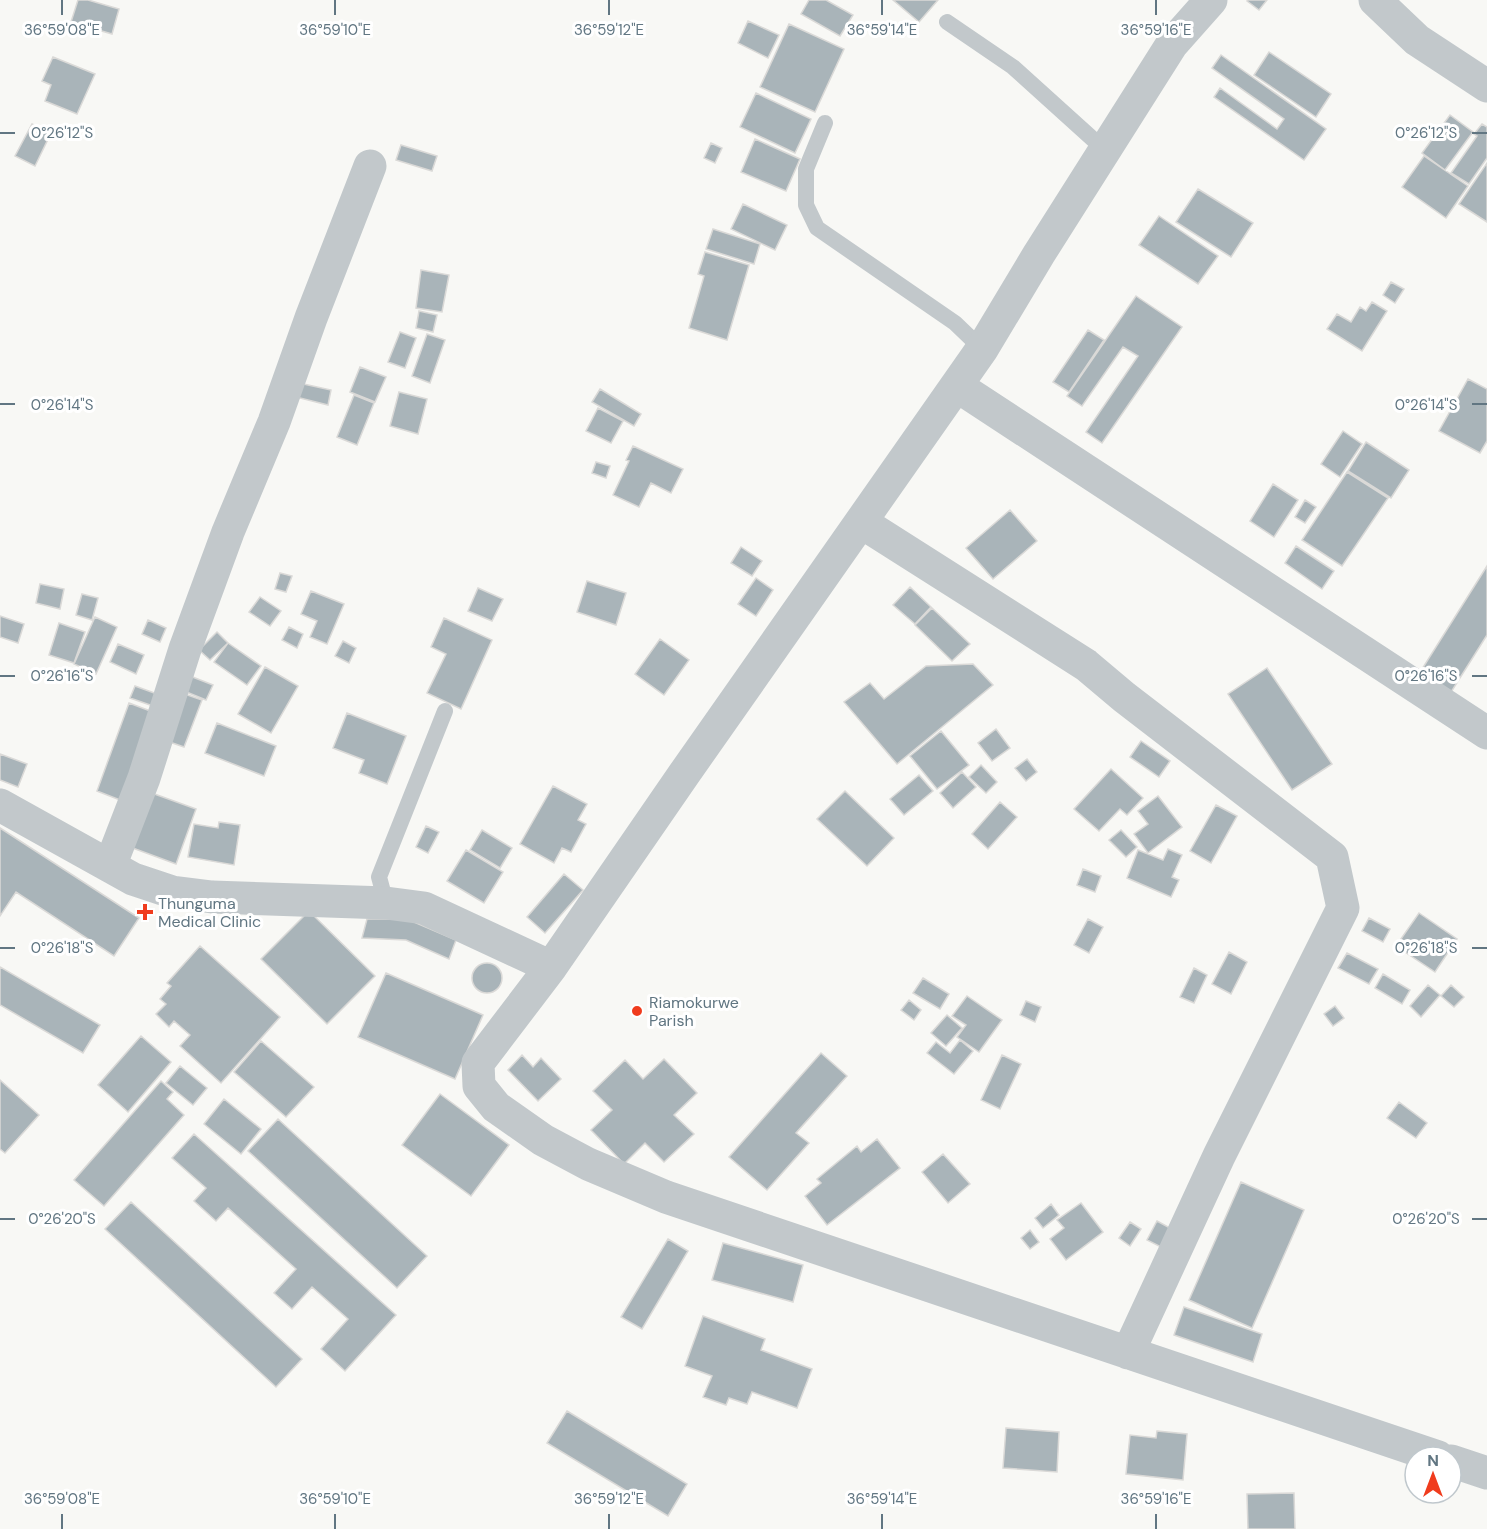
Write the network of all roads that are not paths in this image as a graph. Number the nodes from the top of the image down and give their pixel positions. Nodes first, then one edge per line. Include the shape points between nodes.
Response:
1 (1211, 0) edge
2 (1375, 0) edge
3 (947, 22) dead end
4 (1487, 86) edge
5 (825, 123) dead end
6 (1106, 151) junction
7 (370, 166) dead end
8 (982, 349) junction
9 (957, 386) junction
10 (861, 522) junction
11 (445, 711) dead end
12 (1487, 733) edge
13 (0, 805) edge
14 (110, 866) junction
15 (387, 903) junction
16 (551, 967) junction
17 (1128, 1353) junction
18 (1403, 1445) edge
19 (1463, 1465) edge
20 (1487, 1473) edge

1 - 6 street via 1172,44
2 - 4 street via 1417,40
3 - 6 lane via 1013,67
5 - 8 lane via 806,169 806,205 817,228 955,323
6 - 8 street
7 - 14 street via 274,422 228,532
8 - 9 street
9 - 10 street
9 - 12 street
10 - 16 street
10 - 17 street via 1086,665 1332,857 1343,908 1219,1156
11 - 15 lane via 379,877
13 - 14 street
14 - 15 street via 133,879 172,892
15 - 16 street via 424,908
16 - 17 street via 478,1063 479,1086 496,1107 543,1140 666,1197
17 - 18 street
19 - 20 street

